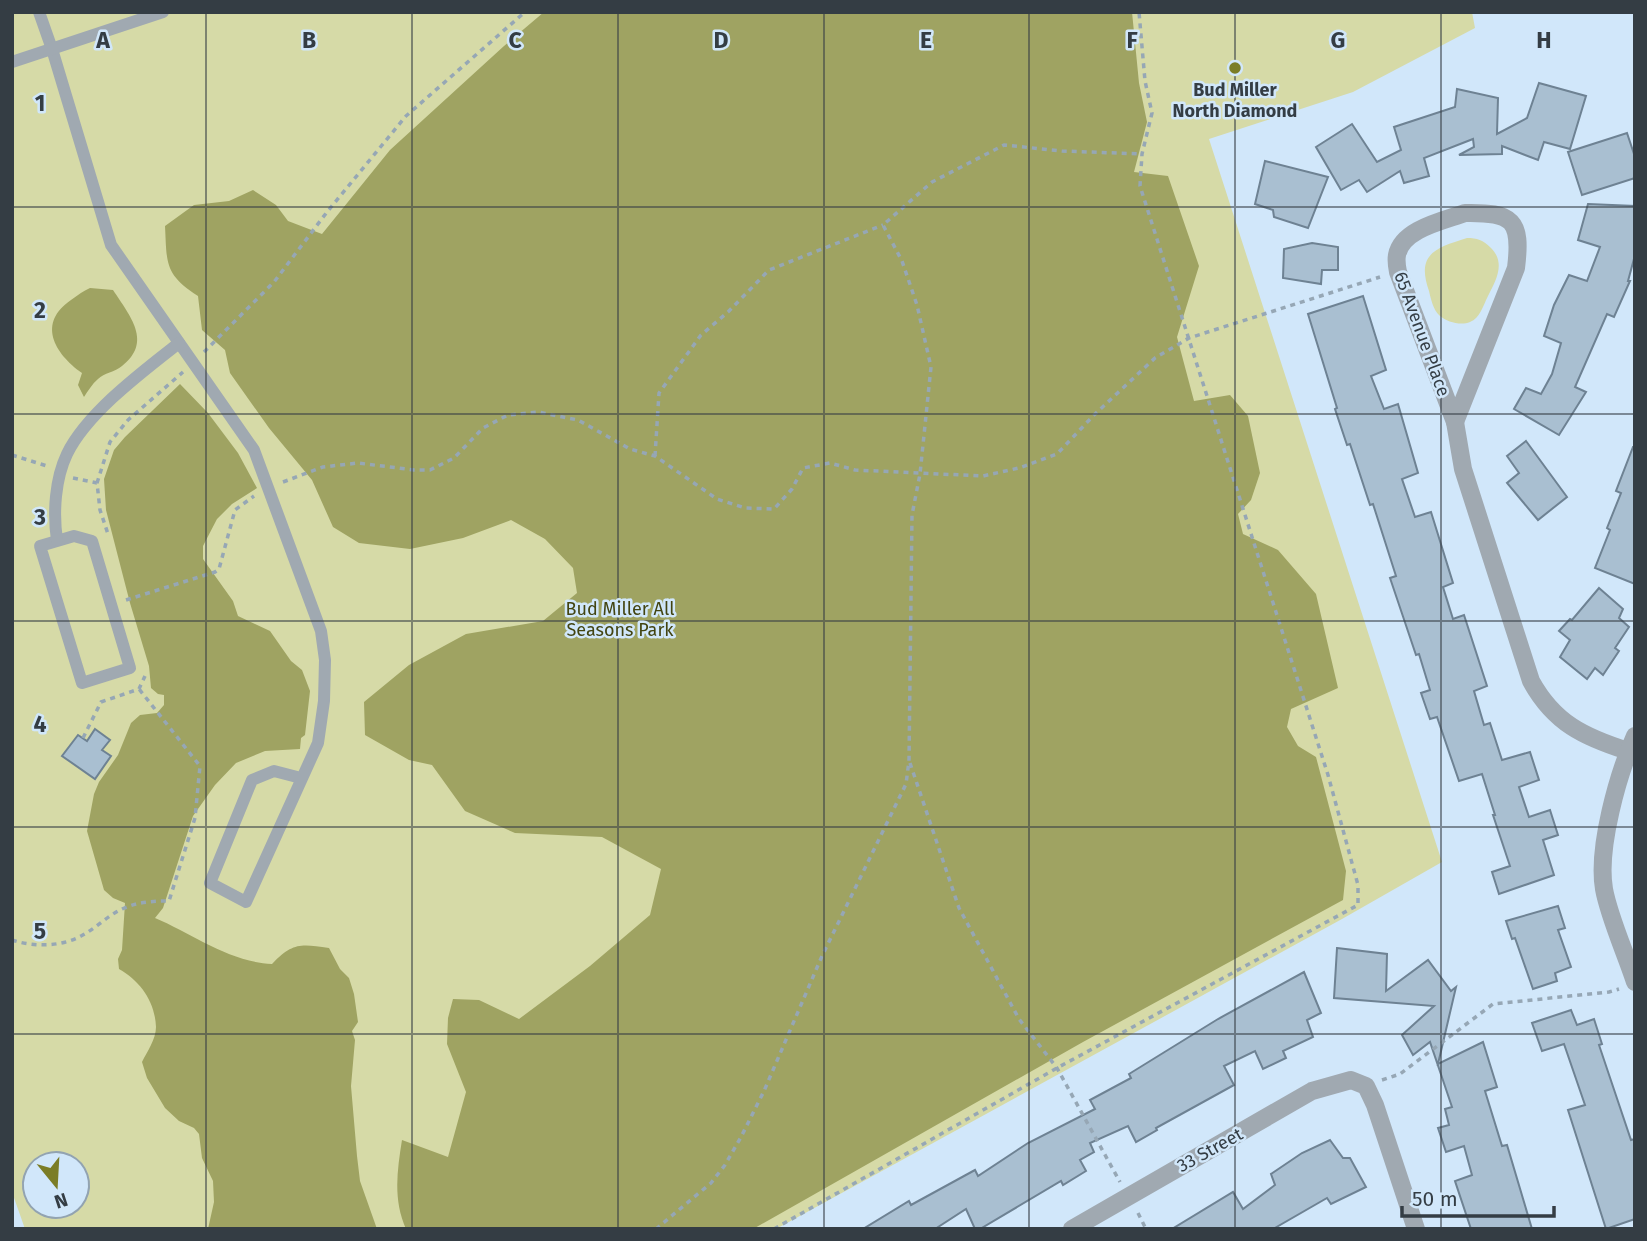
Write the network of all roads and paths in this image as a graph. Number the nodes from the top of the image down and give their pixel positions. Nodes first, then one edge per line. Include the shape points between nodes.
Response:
1 (39, 12) edge
2 (163, 12) edge
3 (525, 12) edge
4 (1139, 12) edge
5 (52, 49) junction
6 (12, 62) edge
7 (1142, 153) junction
8 (883, 225) junction
9 (1376, 279) dead end
10 (1189, 338) junction
11 (179, 344) junction
12 (207, 350) dead end
13 (181, 373) dead end
14 (1455, 422) junction
15 (12, 455) edge
16 (655, 456) junction
17 (47, 467) dead end
18 (920, 474) junction
19 (290, 479) dead end
20 (97, 483) dead end
21 (246, 501) dead end
22 (57, 540) junction
23 (126, 600) dead end
24 (145, 680) dead end
25 (139, 690) junction
26 (83, 738) dead end
27 (1632, 744) edge
28 (909, 761) junction
29 (301, 778) junction
30 (12, 940) edge
31 (1628, 985) edge
32 (1057, 1068) junction
33 (1400, 1074) dead end
34 (1118, 1178) dead end
35 (1139, 1214) dead end
36 (656, 1229) edge
37 (774, 1229) edge
38 (1072, 1229) edge
39 (1146, 1229) edge
40 (1416, 1229) edge

1 - 5 lane
2 - 5 lane
3 - 12 path via 406,116 274,282
4 - 7 path via 1152,113
5 - 6 lane
5 - 11 lane via 111,244
7 - 8 path via 1004,145 932,182
7 - 10 path via 1140,186
8 - 16 path via 769,270 701,335 659,393
8 - 18 path via 902,261 931,367
9 - 10 path
10 - 18 path via 1154,358 1057,454 983,475
10 - 32 path via 1328,775 1358,885 1358,905
11 - 22 lane via 80,432 61,472 55,512
11 - 29 lane via 254,450 321,631 324,701 318,743
13 - 20 path via 110,442
14 - 14 street, 65 Avenue Place via 1516,268 1517,232 1496,213 1465,213 1422,229 1403,242 1396,256
14 - 27 street, 65 Avenue Place via 1463,469 1531,681 1557,718 1586,736
15 - 17 path
16 - 18 path via 717,499 745,509 774,509 803,468 830,463 855,470
16 - 19 path via 631,449 578,420 538,412 508,415 483,429 454,458 430,470 358,463 323,467
18 - 28 path via 912,515
21 - 23 path via 235,510 219,569
22 - 22 lane via 40,546 82,683 130,668 92,541 74,536
24 - 25 path
25 - 26 path via 101,702
25 - 30 path via 200,766 195,818 169,901 141,902 120,910 80,937 58,943
27 - 31 street via 1603,851 1604,889
28 - 32 path via 959,908 1019,1019
28 - 36 path via 898,803 822,956 741,1137 710,1183
29 - 29 lane via 246,902 210,883 253,780 274,771
31 - 33 path via 1609,992 1493,1004
32 - 34 path
32 - 37 path
35 - 39 path
38 - 40 street, 33 Street via 1312,1091 1351,1080 1366,1086 1375,1105

